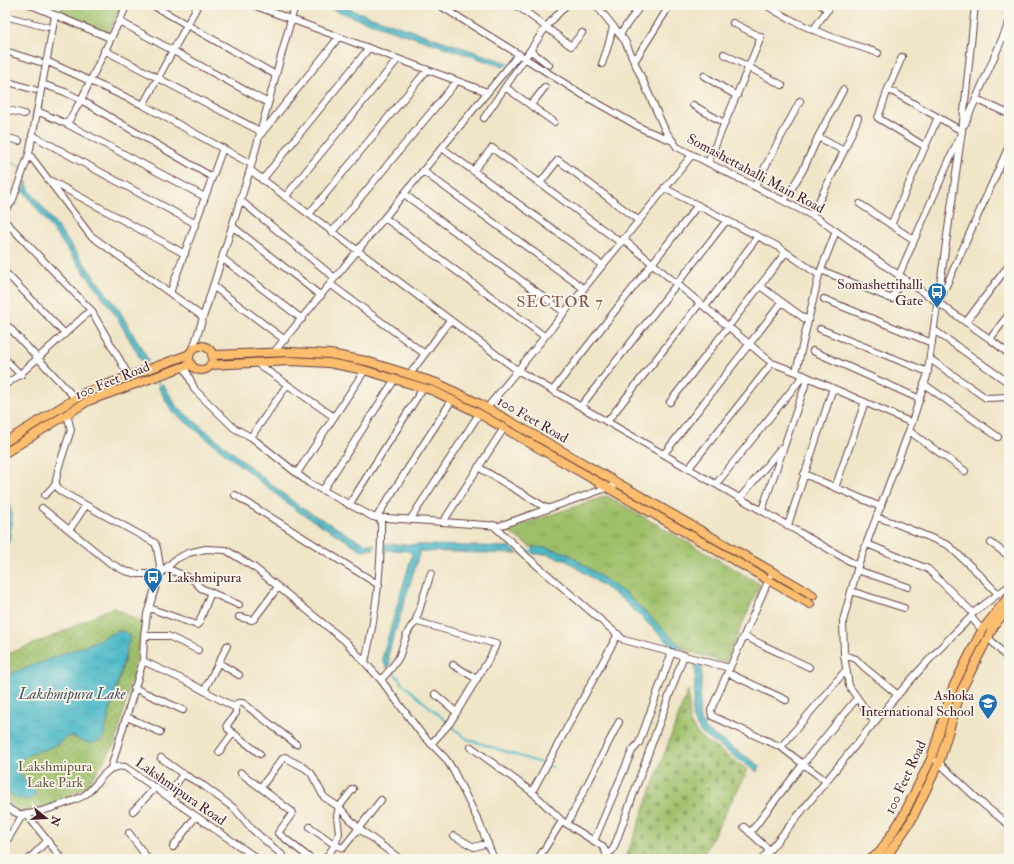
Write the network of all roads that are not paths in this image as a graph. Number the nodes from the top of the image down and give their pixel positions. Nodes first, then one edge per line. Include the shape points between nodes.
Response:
1 (31, 5) edge
2 (126, 5) edge
3 (152, 5) edge
4 (198, 5) edge
5 (253, 5) edge
6 (295, 5) edge
7 (439, 5) edge
8 (515, 5) edge
9 (566, 5) edge
10 (596, 5) edge
11 (641, 5) edge
12 (670, 5) edge
13 (766, 5) edge
14 (821, 5) edge
15 (976, 5) edge
16 (830, 7) edge
17 (5, 16) edge
18 (55, 16) junction
19 (291, 19) junction
20 (118, 21) junction
21 (733, 23) dead end
22 (1009, 23) edge
23 (187, 25) junction
24 (47, 27) dead end
25 (546, 27) junction
26 (613, 27) junction
27 (813, 30) junction
28 (582, 33) dead end
29 (620, 34) junction
30 (339, 37) junction
31 (110, 38) junction
32 (369, 48) junction
33 (104, 50) junction
34 (531, 50) junction
35 (5, 51) edge
36 (173, 51) junction
37 (519, 54) junction
38 (724, 54) dead end
39 (878, 54) dead end
40 (902, 57) dead end
41 (525, 58) junction
42 (398, 59) junction
43 (43, 61) junction
44 (634, 62) junction
45 (602, 64) dead end
46 (549, 65) dead end
47 (749, 68) junction
48 (427, 70) junction
49 (276, 75) junction
50 (704, 76) dead end
51 (158, 78) junction
52 (90, 80) junction
53 (5, 81) edge
54 (458, 81) junction
55 (42, 84) junction
56 (782, 85) dead end
57 (505, 87) junction
58 (546, 87) dead end
59 (888, 89) junction
60 (35, 90) dead end
61 (843, 90) dead end
62 (487, 92) junction
63 (737, 96) junction
64 (976, 99) junction
65 (81, 100) junction
66 (800, 101) dead end
67 (268, 103) junction
68 (143, 105) junction
69 (531, 105) junction
70 (693, 105) dead end
71 (5, 108) edge
72 (37, 111) junction
73 (24, 114) dead end
74 (1009, 114) edge
75 (938, 117) junction
76 (484, 118) dead end
77 (858, 118) dead end
78 (554, 122) dead end
79 (724, 123) junction
80 (67, 124) junction
81 (962, 131) junction
82 (260, 134) junction
83 (32, 135) junction
84 (5, 137) edge
85 (818, 137) junction
86 (673, 140) junction
87 (19, 141) dead end
88 (921, 144) dead end
89 (1009, 146) edge
90 (223, 148) junction
91 (442, 148) junction
92 (844, 151) junction
93 (29, 154) junction
94 (692, 155) junction
95 (708, 163) junction
96 (250, 167) junction
97 (423, 171) junction
98 (473, 171) junction
99 (212, 177) junction
100 (50, 180) junction
101 (262, 180) junction
102 (540, 183) junction
103 (755, 186) junction
104 (664, 188) junction
105 (404, 194) junction
106 (205, 197) junction
107 (285, 197) junction
108 (240, 200) junction
109 (784, 202) junction
110 (860, 204) dead end
111 (698, 205) junction
112 (5, 210) edge
113 (309, 214) junction
114 (812, 215) junction
115 (385, 218) junction
116 (638, 220) junction
117 (727, 220) junction
118 (5, 221) edge
119 (196, 224) junction
120 (891, 225) junction
121 (232, 226) junction
122 (836, 231) junction
123 (332, 232) junction
124 (758, 236) junction
125 (622, 240) junction
126 (914, 240) junction
127 (358, 251) junction
128 (786, 252) junction
129 (185, 254) junction
130 (222, 258) junction
131 (652, 263) junction
132 (602, 265) junction
133 (1009, 265) edge
134 (5, 272) edge
135 (820, 272) junction
136 (900, 276) junction
137 (335, 278) junction
138 (330, 284) junction
139 (677, 284) junction
140 (213, 286) junction
141 (760, 286) junction
142 (583, 288) junction
143 (170, 293) junction
144 (321, 296) junction
145 (824, 299) dead end
146 (782, 302) junction
147 (938, 302) junction
148 (703, 305) junction
149 (91, 310) junction
150 (564, 312) junction
151 (1009, 314) edge
152 (203, 316) junction
153 (302, 318) junction
154 (450, 320) junction
155 (808, 321) junction
156 (966, 322) junction
157 (5, 323) edge
158 (728, 326) junction
159 (820, 328) dead end
160 (934, 330) junction
161 (65, 334) junction
162 (544, 336) junction
163 (990, 339) junction
164 (285, 340) junction
165 (932, 343) junction
166 (750, 344) junction
167 (192, 351) junction
168 (813, 351) dead end
169 (274, 352) junction
170 (425, 354) junction
171 (1009, 354) edge
172 (212, 355) junction
173 (39, 358) junction
174 (5, 359) edge
175 (930, 359) junction
176 (255, 362) junction
177 (772, 363) junction
178 (188, 365) junction
179 (210, 365) junction
180 (365, 370) junction
181 (517, 370) junction
182 (796, 372) junction
183 (928, 372) junction
184 (21, 374) junction
185 (410, 374) junction
186 (129, 376) junction
187 (806, 376) junction
188 (395, 379) junction
189 (1009, 383) edge
190 (924, 384) junction
191 (5, 385) edge
192 (287, 385) junction
193 (423, 388) junction
194 (833, 388) junction
195 (553, 390) junction
196 (1009, 397) edge
197 (75, 398) junction
198 (920, 399) junction
199 (452, 400) junction
200 (670, 402) dead end
201 (864, 402) junction
202 (581, 406) junction
203 (487, 408) junction
204 (67, 414) junction
205 (479, 414) junction
206 (334, 417) junction
207 (607, 422) junction
208 (912, 423) junction
209 (504, 428) junction
210 (909, 431) junction
211 (251, 437) junction
212 (998, 437) dead end
213 (5, 442) edge
214 (785, 444) junction
215 (5, 453) edge
216 (664, 454) junction
217 (478, 467) junction
218 (689, 468) junction
219 (965, 471) dead end
220 (297, 473) junction
221 (804, 474) junction
222 (56, 484) junction
223 (618, 484) junction
224 (716, 484) junction
225 (607, 488) junction
226 (835, 488) junction
227 (323, 490) junction
228 (45, 494) dead end
229 (235, 495) dead end
230 (740, 498) junction
231 (349, 505) junction
232 (86, 506) junction
233 (881, 507) junction
234 (42, 508) dead end
235 (548, 509) junction
236 (762, 510) junction
237 (877, 517) junction
238 (378, 518) junction
239 (410, 520) junction
240 (443, 522) junction
241 (493, 525) junction
242 (788, 525) junction
243 (70, 529) junction
244 (991, 543) dead end
245 (867, 544) junction
246 (1009, 556) edge
247 (858, 568) junction
248 (162, 572) junction
249 (773, 572) junction
250 (431, 573) dead end
251 (769, 580) junction
252 (379, 585) junction
253 (1009, 586) edge
254 (278, 587) junction
255 (908, 587) dead end
256 (851, 591) junction
257 (211, 592) junction
258 (998, 594) junction
259 (813, 595) dead end
260 (1009, 596) edge
261 (810, 604) dead end
262 (239, 605) dead end
263 (1009, 607) edge
264 (149, 608) junction
265 (904, 608) dead end
266 (972, 615) junction
267 (239, 617) dead end
268 (415, 623) junction
269 (982, 630) junction
270 (618, 634) junction
271 (144, 636) junction
272 (744, 636) junction
273 (988, 637) junction
274 (227, 646) dead end
275 (198, 650) dead end
276 (674, 653) junction
277 (684, 655) junction
278 (844, 655) junction
279 (1009, 660) edge
280 (143, 661) junction
281 (365, 662) junction
282 (219, 663) junction
283 (454, 666) dead end
284 (809, 667) dead end
285 (729, 670) junction
286 (845, 671) junction
287 (239, 675) dead end
288 (476, 679) junction
289 (381, 680) junction
290 (134, 688) junction
291 (204, 691) junction
292 (435, 694) dead end
293 (898, 695) junction
294 (857, 698) junction
295 (786, 700) dead end
296 (234, 707) junction
297 (183, 710) dead end
298 (456, 712) junction
299 (127, 717) junction
300 (619, 722) dead end
301 (875, 723) junction
302 (160, 732) dead end
303 (234, 733) junction
304 (296, 744) dead end
305 (431, 744) junction
306 (471, 747) dead end
307 (782, 747) junction
308 (219, 752) dead end
309 (260, 754) dead end
310 (161, 758) dead end
311 (931, 759) junction
312 (939, 762) junction
313 (803, 764) junction
314 (111, 768) junction
315 (241, 773) dead end
316 (183, 774) junction
317 (826, 781) junction
318 (156, 787) junction
319 (261, 787) junction
320 (353, 789) dead end
321 (532, 792) junction
322 (168, 796) junction
323 (381, 800) dead end
324 (5, 805) edge
325 (339, 807) junction
326 (133, 811) dead end
327 (25, 814) junction
328 (196, 816) junction
329 (564, 823) junction
330 (1009, 825) edge
331 (310, 827) dead end
332 (744, 827) dead end
333 (358, 828) junction
334 (129, 833) dead end
335 (750, 833) junction
336 (454, 836) dead end
337 (47, 841) junction
338 (594, 841) junction
339 (5, 844) edge
340 (488, 844) junction
341 (335, 845) junction
342 (173, 847) dead end
343 (766, 854) edge
344 (282, 855) dead end
345 (606, 857) edge
346 (29, 859) edge
347 (62, 859) edge
348 (148, 859) edge
349 (258, 859) edge
350 (311, 859) edge
351 (325, 859) edge
352 (400, 859) edge
353 (494, 859) edge
354 (538, 859) edge
355 (771, 859) edge
356 (871, 859) edge
357 (885, 859) edge

1 - 18 street
2 - 20 street
3 - 23 street
4 - 23 street
5 - 19 street
6 - 19 street
7 - 37 street
8 - 25 street
9 - 25 street
10 - 26 street, Somashettahalli Main Road
11 - 29 street
12 - 44 street
13 - 27 street via 783,17
14 - 16 street
15 - 81 street
16 - 27 street
17 - 24 street
18 - 31 street
18 - 43 street
19 - 30 street
19 - 49 street
20 - 31 street
20 - 36 street
21 - 47 street via 761,37
22 - 64 street
23 - 36 street
23 - 49 street
25 - 28 street via 571,46
25 - 34 street
26 - 29 street, Somashettahalli Main Road
26 - 45 street
27 - 39 street
29 - 44 street, Somashettahalli Main Road
30 - 32 street
30 - 82 street
31 - 33 street
32 - 42 street
32 - 101 street
33 - 51 street
33 - 52 street
34 - 41 street
34 - 46 street
35 - 43 street
36 - 51 street
36 - 67 street
37 - 41 street
37 - 62 street
38 - 47 street
40 - 59 street
41 - 57 street
41 - 86 street via 645,130
42 - 48 street
42 - 107 street
43 - 52 street
43 - 55 street
44 - 86 street, Somashettahalli Main Road via 665,130
47 - 56 street
47 - 63 street
48 - 54 street
48 - 113 street
49 - 67 street
50 - 63 street
51 - 68 street
51 - 82 street
52 - 65 street
52 - 68 street
53 - 60 street
54 - 62 street
54 - 123 street
55 - 65 street
55 - 72 street
57 - 69 street
57 - 76 street
58 - 69 street
59 - 75 street
59 - 88 street via 878,118
61 - 85 street
62 - 91 street
63 - 79 street
64 - 74 street
64 - 81 street
65 - 80 street
65 - 99 street
66 - 103 street
67 - 82 street
68 - 90 street
69 - 78 street
70 - 79 street
71 - 73 street
72 - 80 street
72 - 83 street
75 - 81 street
75 - 120 street
77 - 92 street
79 - 95 street
80 - 106 street
81 - 126 street
81 - 147 street
82 - 96 street
83 - 93 street
83 - 119 street
84 - 87 street
85 - 92 street
85 - 109 street via 803,170
86 - 94 street, Somashettahalli Main Road via 678,147
89 - 147 street
90 - 96 street
90 - 99 street
91 - 97 street
91 - 98 street
92 - 114 street
93 - 100 street
93 - 112 street via 12,202
94 - 95 street, Somashettahalli Main Road
94 - 104 street
95 - 103 street, Somashettahalli Main Road
96 - 101 street
96 - 108 street
97 - 105 street
97 - 142 street
98 - 102 street via 492,148
98 - 132 street
99 - 106 street
100 - 129 street
100 - 143 street via 90,235
101 - 107 street
102 - 116 street via 558,160
102 - 125 street
103 - 109 street, Somashettahalli Main Road
104 - 111 street
104 - 116 street
105 - 115 street
105 - 150 street
106 - 119 street
107 - 113 street
108 - 121 street
108 - 137 street
109 - 114 street, Somashettahalli Main Road
110 - 120 street
111 - 117 street
111 - 131 street
113 - 123 street
114 - 122 street, Somashettahalli Main Road
115 - 127 street
115 - 162 street
116 - 125 street
117 - 124 street
117 - 139 street
118 - 149 street
119 - 129 street
120 - 126 street
121 - 130 street
121 - 144 street
122 - 135 street
122 - 136 street, Somashettahalli Main Road
123 - 127 street
124 - 128 street
124 - 148 street
125 - 131 street
125 - 132 street
126 - 136 street
127 - 137 street
127 - 154 street
128 - 135 street
128 - 141 street
129 - 143 street
130 - 140 street
130 - 153 street
131 - 139 street
131 - 195 street
132 - 142 street
133 - 156 street
134 - 161 street
135 - 136 street via 892,299
135 - 155 street
136 - 147 street, Somashettahalli Main Road
137 - 138 street
138 - 144 street
138 - 170 street
139 - 148 street
139 - 202 street
140 - 152 street
140 - 164 street
141 - 146 street
141 - 158 street
142 - 150 street
143 - 152 street
144 - 153 street
145 - 165 street
146 - 155 street
146 - 166 street
147 - 156 street, Somashettahalli Main Road
147 - 160 street
148 - 158 street
148 - 207 street
149 - 161 street
149 - 186 street
150 - 162 street
151 - 163 street
152 - 167 street
153 - 164 street
154 - 170 street
154 - 181 street
155 - 182 street
156 - 163 street, Somashettahalli Main Road
157 - 173 street
158 - 166 street
158 - 200 street
159 - 183 street
160 - 165 street
160 - 189 street
161 - 173 street
162 - 181 street
163 - 171 street, Somashettahalli Main Road
164 - 169 street
165 - 175 street
166 - 177 street
166 - 216 street
167 - 172 main road, 100 Feet Road via 199,346 206,347
167 - 178 main road
167 - 186 main road, 100 Feet Road
168 - 198 street
169 - 172 main road, 100 Feet Road
169 - 185 main road, 100 Feet Road via 330,354
170 - 185 street
172 - 179 main road
173 - 184 street
173 - 197 street
174 - 184 street
175 - 183 street
175 - 196 street via 986,398
176 - 179 main road, 100 Feet Road
176 - 180 main road, 100 Feet Road via 298,361
176 - 192 street
177 - 182 street
177 - 218 street
178 - 179 main road, 100 Feet Road via 205,369
178 - 204 main road, 100 Feet Road via 88,401
178 - 211 street via 195,390 234,428
180 - 188 main road, 100 Feet Road
180 - 206 street
181 - 195 street
181 - 203 street
182 - 187 street
183 - 190 street
184 - 191 street
185 - 203 main road, 100 Feet Road via 437,383
186 - 197 main road, 100 Feet Road
187 - 194 street
187 - 214 street
187 - 224 street
188 - 193 main road, 100 Feet Road
188 - 227 street
190 - 198 street
190 - 212 street
192 - 206 street
192 - 211 street
193 - 199 main road, 100 Feet Road
193 - 231 street
194 - 201 street
194 - 221 street
195 - 202 street
197 - 213 main road, 100 Feet Road
198 - 208 street
199 - 205 main road, 100 Feet Road
199 - 238 street
201 - 208 street
201 - 226 street
202 - 207 street
203 - 223 main road, 100 Feet Road
204 - 215 main road, 100 Feet Road
204 - 222 street via 71,430
205 - 209 main road, 100 Feet Road
205 - 239 street
206 - 220 street
207 - 216 street
208 - 210 street
209 - 217 street
209 - 225 main road, 100 Feet Road
210 - 219 street
210 - 233 street
211 - 220 street
214 - 230 street
214 - 236 street
216 - 218 street
217 - 235 street
217 - 240 street
218 - 224 street
220 - 227 street
221 - 226 street
221 - 242 street
222 - 228 street
222 - 232 street via 60,491
223 - 225 street
223 - 249 main road, 100 Feet Road
224 - 230 street
225 - 235 street
225 - 251 main road, 100 Feet Road
226 - 233 street
227 - 231 street
229 - 252 street
230 - 236 street
231 - 238 street
232 - 243 street
232 - 248 street via 155,543
233 - 237 street
234 - 243 street
235 - 241 street via 499,526
236 - 242 street
237 - 245 street
237 - 258 street via 948,546
238 - 239 street
238 - 252 street via 381,544
239 - 240 street
240 - 241 street
241 - 270 street
242 - 247 street
243 - 248 street via 110,563 132,572
244 - 246 street
245 - 247 street
245 - 266 street via 933,573
247 - 255 street
247 - 256 street
248 - 254 street via 176,559 188,553 206,548 226,550 255,568
248 - 257 street via 194,580 201,588
248 - 264 street
249 - 251 street
249 - 259 main road, 100 Feet Road
250 - 268 street
251 - 261 main road, 100 Feet Road
251 - 272 street
252 - 281 street
253 - 258 street
254 - 267 street via 254,619
254 - 281 street via 345,641
256 - 265 street
256 - 278 street via 843,621
257 - 262 street
257 - 264 street via 197,624
258 - 266 street
260 - 269 main road, 100 Feet Road
263 - 273 main road, 100 Feet Road
264 - 271 street
266 - 269 street
266 - 293 street
268 - 288 street via 494,642 492,654
268 - 289 street via 410,628 398,658
269 - 311 main road, 100 Feet Road via 953,687
270 - 276 street via 624,640
270 - 321 street
271 - 275 street via 168,636
271 - 280 street
272 - 284 street
272 - 285 street
273 - 279 street
273 - 312 main road, 100 Feet Road via 961,691
274 - 282 street
276 - 277 street
276 - 338 street via 639,743 632,751
277 - 285 street
277 - 345 street via 615,845
278 - 286 street
278 - 293 street via 856,658
280 - 290 street
280 - 291 street
281 - 289 street
282 - 287 street
282 - 291 street
283 - 288 street
285 - 295 street
285 - 307 street via 711,710 712,716
286 - 294 street via 848,686
286 - 307 street
288 - 298 street
289 - 305 street
290 - 297 street
290 - 299 street
291 - 296 street
292 - 298 street
293 - 301 street
294 - 301 street
294 - 313 street
296 - 303 street via 236,713 227,726
296 - 304 street via 243,703
298 - 305 street via 450,723
299 - 302 street
299 - 314 street
300 - 329 street
301 - 317 street
303 - 308 street
303 - 309 street
305 - 340 street via 453,770
306 - 321 street
307 - 313 street
310 - 316 street
311 - 312 street
311 - 356 main road, 100 Feet Road via 903,816 880,852
312 - 330 street
312 - 357 main road, 100 Feet Road via 911,821
313 - 317 street
313 - 335 street
314 - 318 street, Lakshmipura Road via 125,767
314 - 327 street via 86,794 62,804
315 - 319 street
316 - 322 street
316 - 344 street via 204,786 235,810
317 - 343 street
318 - 322 street, Lakshmipura Road
318 - 326 street
319 - 325 street via 283,758 286,758 311,773 324,796
319 - 350 street via 292,812 278,834
320 - 325 street
321 - 329 street
322 - 328 street, Lakshmipura Road
323 - 333 street
324 - 327 street via 9,810
325 - 333 street
325 - 341 street via 339,833
327 - 337 street
327 - 339 street
328 - 342 street
328 - 349 street, Lakshmipura Road
329 - 338 street
329 - 354 street
331 - 341 street
332 - 335 street
333 - 341 street via 344,847
333 - 352 street
334 - 348 street
335 - 343 street
336 - 340 street via 474,847
337 - 346 street
337 - 347 street
338 - 345 street via 606,850
340 - 353 street
341 - 351 street
343 - 355 street

